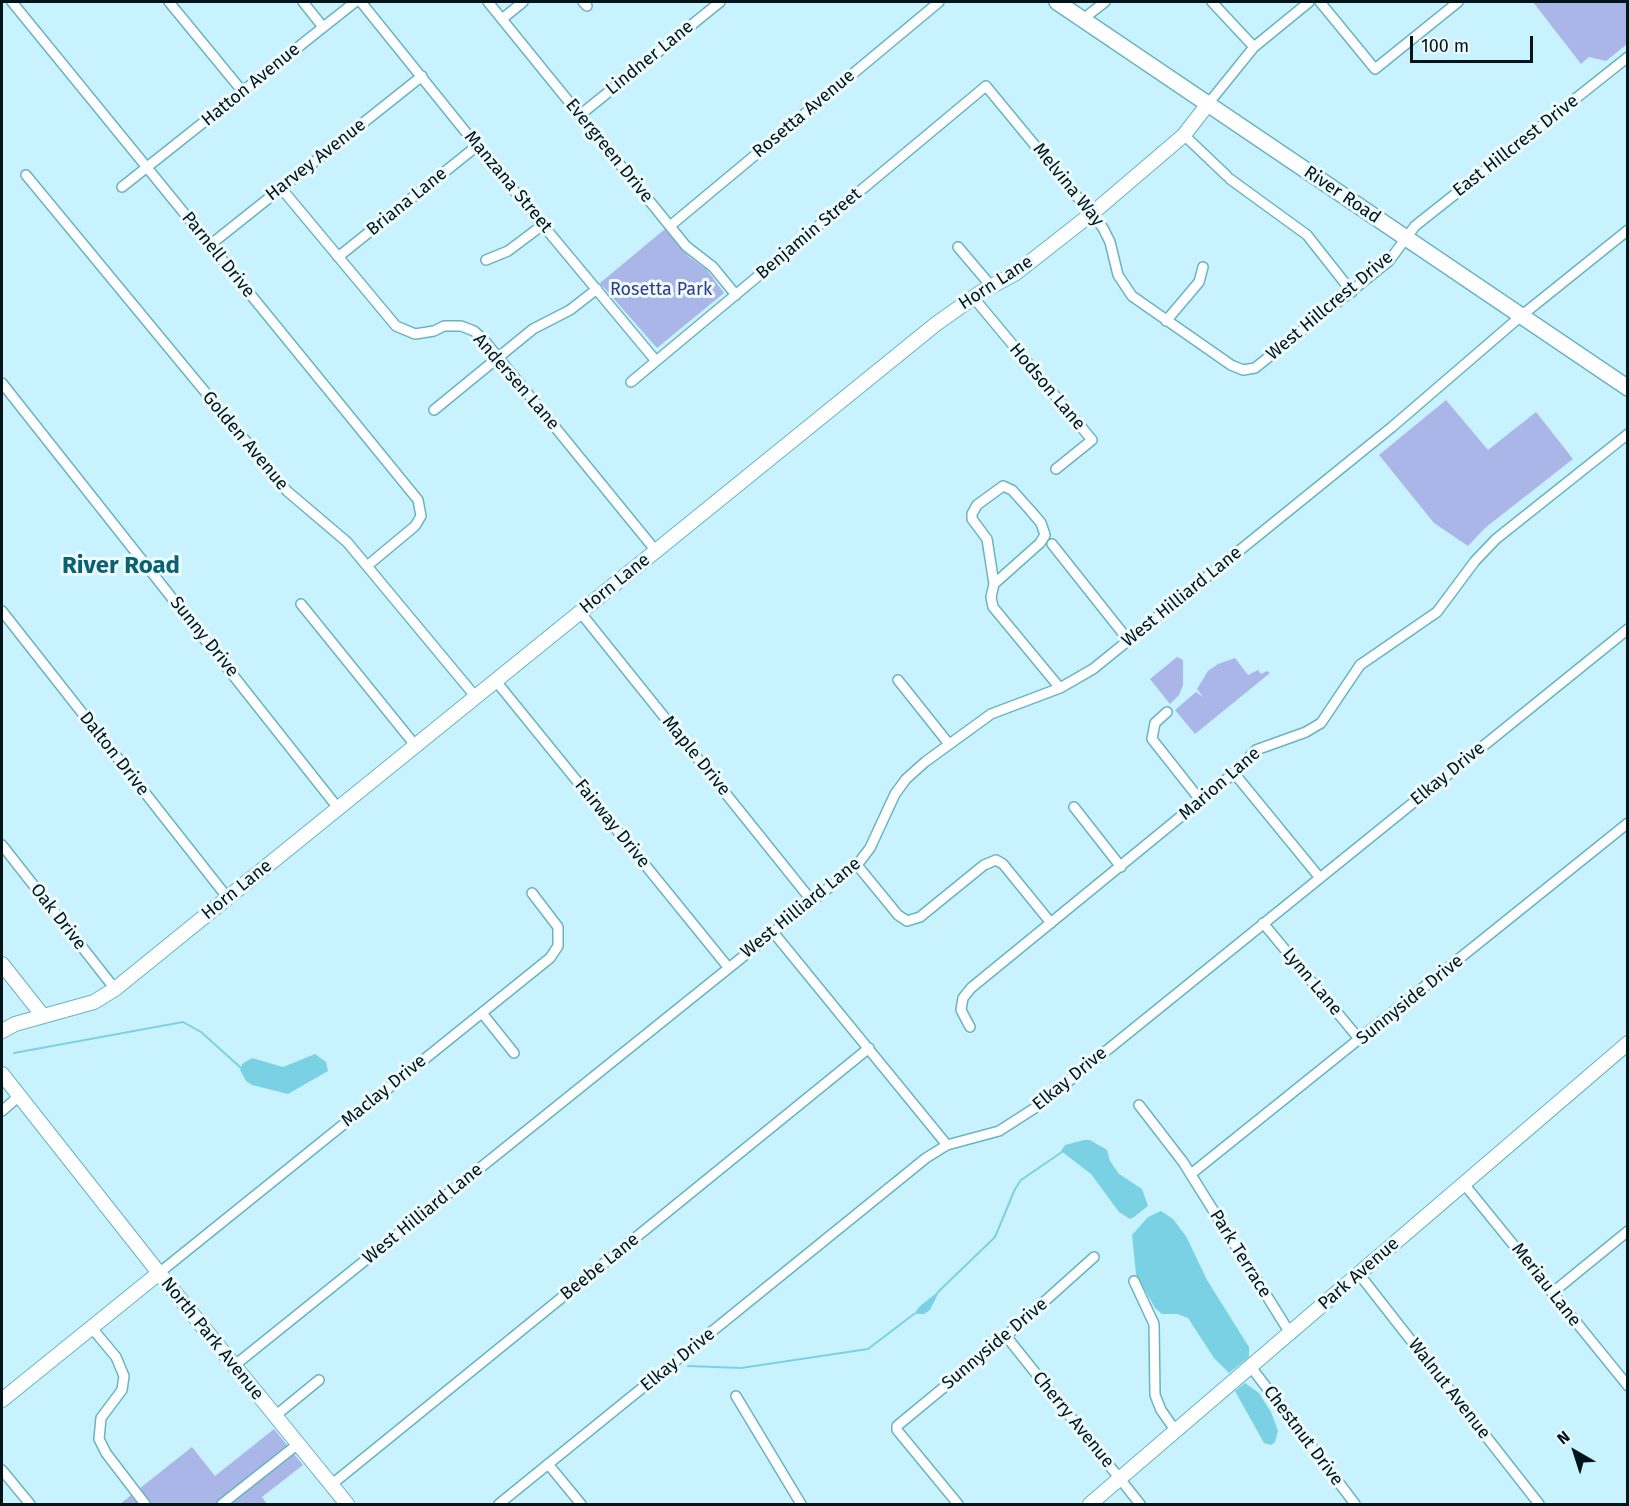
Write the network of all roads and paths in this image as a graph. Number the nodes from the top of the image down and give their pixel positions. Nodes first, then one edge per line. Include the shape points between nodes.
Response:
1 (12, 2) edge
2 (169, 2) edge
3 (303, 2) edge
4 (355, 2) edge
5 (361, 2) edge
6 (488, 2) edge
7 (523, 2) edge
8 (720, 2) edge
9 (939, 2) edge
10 (1057, 2) edge
11 (1105, 2) edge
12 (1212, 2) edge
13 (1309, 2) edge
14 (1320, 2) edge
15 (1458, 2) edge
16 (502, 19) junction
17 (1083, 19) junction
18 (323, 27) junction
19 (1254, 47) junction
20 (1628, 57) edge
21 (422, 76) junction
22 (986, 86) joint
23 (243, 92) junction
24 (1208, 104) junction
25 (580, 115) junction
26 (1184, 135) junction
27 (477, 146) junction
28 (147, 168) junction
29 (27, 175) dead end
30 (122, 188) dead end
31 (282, 188) junction
32 (1092, 213) junction
33 (544, 224) junction
34 (670, 226) junction
35 (1628, 230) edge
36 (1406, 238) junction
37 (210, 245) junction
38 (958, 247) dead end
39 (338, 257) junction
40 (486, 260) dead end
41 (1203, 267) dead end
42 (992, 287) junction
43 (597, 289) junction
44 (1352, 292) junction
45 (736, 295) junction
46 (973, 297) junction
47 (1521, 316) junction
48 (1166, 321) junction
49 (498, 358) junction
50 (657, 361) junction
51 (1250, 370) joint
52 (631, 382) dead end
53 (2, 383) edge
54 (1628, 388) edge
55 (434, 410) dead end
56 (1628, 434) edge
57 (1056, 469) dead end
58 (1052, 544) dead end
59 (656, 551) junction
60 (368, 566) junction
61 (994, 584) junction
62 (301, 604) dead end
63 (2, 611) edge
64 (580, 612) junction
65 (1628, 629) edge
66 (1129, 641) junction
67 (495, 680) junction
68 (898, 680) dead end
69 (1060, 688) junction
70 (475, 696) junction
71 (1167, 712) dead end
72 (949, 744) junction
73 (415, 745) junction
74 (1234, 773) junction
75 (1201, 801) junction
76 (1074, 807) dead end
77 (338, 808) junction
78 (1628, 823) edge
79 (2, 845) edge
80 (857, 865) junction
81 (1121, 867) junction
82 (1320, 878) junction
83 (532, 893) dead end
84 (227, 897) junction
85 (812, 901) junction
86 (1051, 923) junction
87 (1263, 923) junction
88 (772, 932) junction
89 (2, 964) edge
90 (728, 968) junction
91 (115, 989) junction
92 (482, 1013) junction
93 (43, 1016) junction
94 (970, 1028) dead end
95 (2, 1031) edge
96 (1360, 1040) junction
97 (869, 1048) junction
98 (1625, 1050) edge
99 (514, 1053) dead end
100 (2, 1074) edge
101 (18, 1097) junction
102 (1139, 1105) dead end
103 (2, 1110) edge
104 (947, 1145) junction
105 (1191, 1174) junction
106 (1464, 1184) junction
107 (1628, 1231) edge
108 (1094, 1257) dead end
109 (159, 1273) junction
110 (1359, 1274) junction
111 (1134, 1281) dead end
112 (1552, 1293) junction
113 (91, 1327) junction
114 (1290, 1333) junction
115 (1006, 1336) junction
116 (234, 1365) junction
117 (1251, 1367) junction
118 (319, 1380) dead end
119 (1627, 1386) edge
120 (736, 1396) dead end
121 (2, 1400) edge
122 (275, 1416) junction
123 (1175, 1430) junction
124 (298, 1444) junction
125 (548, 1464) junction
126 (2, 1470) edge
127 (1120, 1478) junction
128 (331, 1485) junction
129 (30, 1504) edge
130 (145, 1504) edge
131 (222, 1504) edge
132 (347, 1504) edge
133 (499, 1504) edge
134 (581, 1504) edge
135 (801, 1504) edge
136 (957, 1504) edge
137 (1090, 1504) edge
138 (1140, 1504) edge
139 (1355, 1504) edge
140 (1539, 1504) edge

1 - 28 street, Parnell Drive
2 - 23 street
3 - 18 street
4 - 18 street, Hatton Avenue
5 - 21 street, Manzana Street
6 - 16 street, Evergreen Drive
7 - 16 street
8 - 25 street, Lindner Lane
9 - 34 street, Rosetta Avenue
10 - 17 main road, River Road
11 - 17 street
12 - 19 street
13 - 19 street
14 - 15 street via 1375,69
16 - 25 street, Evergreen Drive
17 - 24 main road, River Road
18 - 23 street, Hatton Avenue
19 - 24 street
20 - 36 street, East Hillcrest Drive via 1415,226
21 - 27 street, Manzana Street
21 - 31 street, Harvey Avenue
22 - 32 street, Melvina Way
22 - 45 street, Benjamin Street
23 - 28 street, Hatton Avenue
24 - 26 street, Horn Lane
24 - 36 main road, River Road
25 - 34 street, Evergreen Drive
26 - 32 street, Horn Lane
26 - 44 street via 1228,178 1307,235
27 - 33 street, Manzana Street
27 - 39 street, Briana Lane
28 - 30 street, Hatton Avenue
28 - 37 street, Parnell Drive
29 - 60 street, Golden Avenue via 286,491 338,533
31 - 37 street, Harvey Avenue
31 - 39 street, Andersen Lane
32 - 42 street, Horn Lane via 1016,273
32 - 48 street, Melvina Way via 1108,236 1126,290
33 - 40 street via 508,251
33 - 43 street, Manzana Street
34 - 45 street, Evergreen Drive
35 - 47 street, West Hilliard Lane
36 - 44 street, West Hillcrest Drive via 1389,261
36 - 47 main road, River Road
37 - 60 street, Parnell Drive via 411,491 421,511 411,530
38 - 42 street
39 - 49 street, Andersen Lane via 396,326 425,333 452,325 468,328
41 - 48 street via 1199,282
42 - 46 street, Horn Lane
43 - 49 street via 570,310 541,322
43 - 50 street, Manzana Street
44 - 51 street, West Hillcrest Drive
45 - 50 street, Benjamin Street
46 - 57 street, Hodson Lane via 1092,440
46 - 59 street, Horn Lane
47 - 54 main road, River Road
47 - 66 street, West Hilliard Lane via 1392,427
48 - 51 street, Melvina Way via 1231,365
49 - 55 street
49 - 59 street, Andersen Lane
50 - 52 street, Benjamin Street
53 - 77 street, Sunny Drive
56 - 74 street, Marion Lane via 1496,539 1437,612 1360,665 1321,723 1256,750
58 - 66 street
59 - 64 street, Horn Lane
60 - 70 street, Golden Avenue
61 - 61 street via 987,539 972,519 972,511 1004,486 1035,517 1045,535
61 - 69 street via 993,607
62 - 73 street
63 - 84 street, Dalton Drive
64 - 67 street, Horn Lane
64 - 85 street, Maple Drive
65 - 82 street, Elkay Drive
66 - 69 street, West Hilliard Lane
67 - 70 street, Horn Lane
67 - 90 street, Fairway Drive
68 - 72 street
69 - 72 street, West Hilliard Lane via 1003,708
70 - 73 street, Horn Lane
71 - 75 street via 1155,723 1152,739
72 - 80 street, West Hilliard Lane via 901,786 870,848
73 - 77 street, Horn Lane
74 - 75 street, Marion Lane
74 - 82 street
75 - 81 street, Marion Lane
76 - 81 street
77 - 84 street, Horn Lane
78 - 96 street, Sunnyside Drive
79 - 91 street, Oak Drive
80 - 85 street, West Hilliard Lane
80 - 86 street via 903,925 996,857
81 - 86 street, Marion Lane
82 - 87 street, Elkay Drive
83 - 92 street, Maclay Drive via 557,924 558,946 550,958
84 - 91 street, Horn Lane
85 - 88 street, West Hilliard Lane
86 - 94 street, Marion Lane via 966,993 961,1010
87 - 96 street, Lynn Lane
87 - 104 street, Elkay Drive via 1027,1114 999,1131
88 - 90 street, West Hilliard Lane
88 - 97 street
89 - 93 street
90 - 116 street, West Hilliard Lane
91 - 93 street, Horn Lane via 87,1004
92 - 99 street
92 - 109 street, Maclay Drive
93 - 95 street, Horn Lane
96 - 105 street, Sunnyside Drive
97 - 104 street
97 - 128 street, Beebe Lane
98 - 106 street, Park Avenue
100 - 101 street
101 - 103 street
101 - 109 street
102 - 105 street, Park Terrace
104 - 125 street, Elkay Drive
105 - 114 street, Park Terrace
106 - 110 street, Park Avenue
106 - 112 street, Meriau Lane
107 - 112 street
108 - 115 street, Sunnyside Drive
109 - 113 street, North Park Avenue
109 - 116 street, North Park Avenue
110 - 114 street, Park Avenue
110 - 140 street, Walnut Avenue
111 - 123 street via 1154,1324 1155,1395
112 - 119 street, Meriau Lane
113 - 121 street, North Park Avenue
113 - 130 street via 116,1357 124,1376 122,1390 101,1419 99,1439
114 - 117 street, Park Avenue
115 - 127 street, Cherry Avenue
115 - 136 street, Sunnyside Drive via 898,1425 897,1430
116 - 122 street, North Park Avenue
117 - 123 street, Park Avenue
117 - 139 street, Chestnut Drive
118 - 122 street
120 - 135 street
122 - 124 street, North Park Avenue
123 - 127 street, Park Avenue
124 - 128 street, North Park Avenue
124 - 131 street
125 - 133 street, Elkay Drive
125 - 134 street
126 - 129 street
127 - 137 street, Park Avenue
127 - 138 street, Cherry Avenue
128 - 132 street, North Park Avenue

